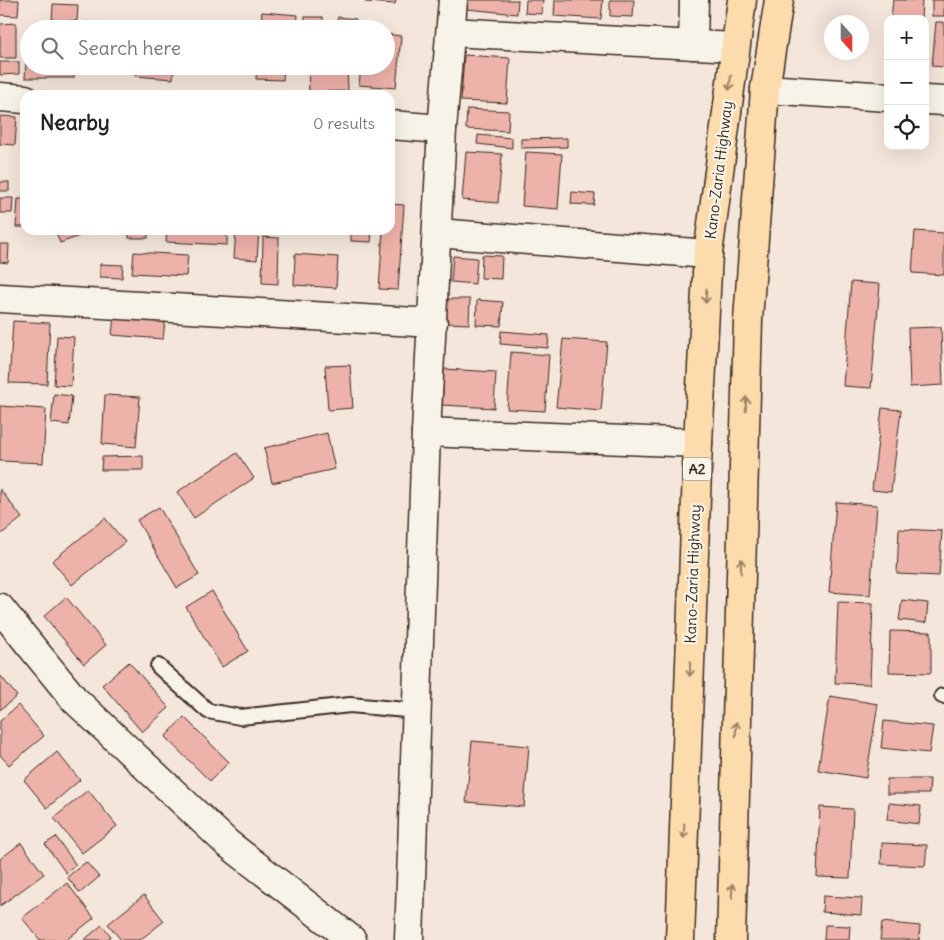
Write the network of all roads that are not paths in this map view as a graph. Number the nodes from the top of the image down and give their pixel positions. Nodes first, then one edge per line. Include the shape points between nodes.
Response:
1 (453, 0) edge
2 (694, 0) edge
3 (742, 0) edge
4 (779, 0) edge
5 (451, 32) junction
6 (693, 45) junction
7 (734, 47) junction
8 (765, 89) junction
9 (0, 97) edge
10 (884, 97) edge
11 (20, 98) edge
12 (929, 100) edge
13 (944, 101) edge
14 (395, 125) edge
15 (442, 129) junction
16 (437, 233) junction
17 (708, 254) junction
18 (0, 298) edge
19 (432, 323) junction
20 (426, 432) junction
21 (698, 443) junction
22 (3, 617) edge
23 (158, 666) dead end
24 (416, 711) junction
25 (352, 940) edge
26 (409, 940) edge
27 (680, 940) edge
28 (731, 940) edge

1 - 5 street
2 - 6 street
3 - 7 highway, Kano-Zaria Highway / A2
4 - 8 highway
5 - 6 street
5 - 15 street
6 - 7 street
7 -> 17 highway, Kano-Zaria Highway / A2
8 - 10 street
28 -> 8 highway via 748,320
9 - 11 street
12 - 13 street
14 - 15 street
15 - 16 street
16 - 17 street
16 - 19 street
17 -> 21 highway, Kano-Zaria Highway / A2
18 - 19 street
19 - 20 street
20 - 21 street
20 - 24 street
21 -> 27 highway, Kano-Zaria Highway / A2
22 - 25 street via 74,699 227,843
23 - 24 lane via 208,711 240,717 350,704
24 - 26 street

